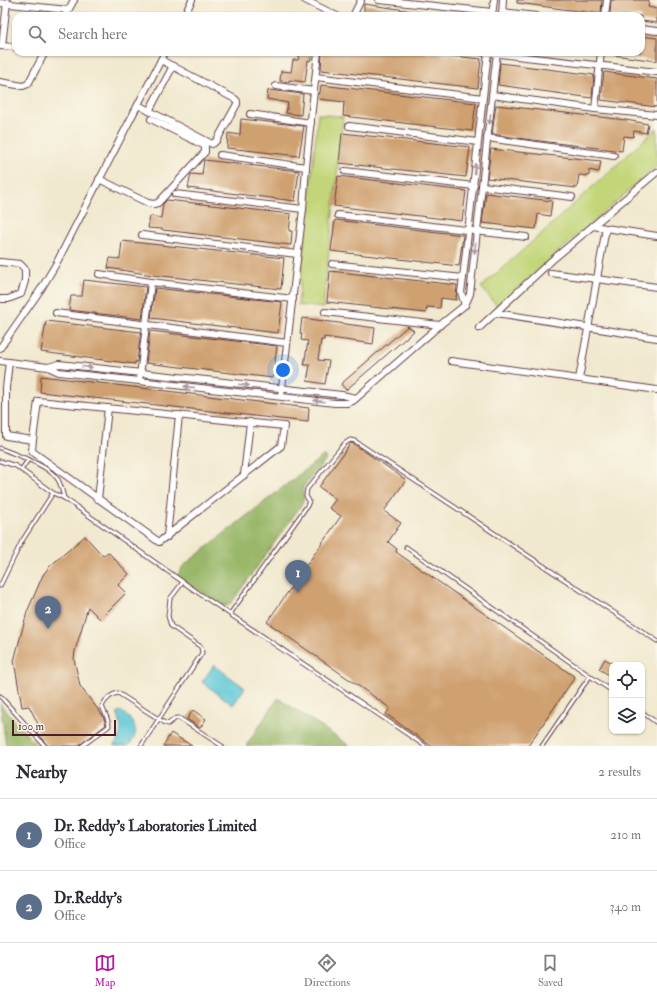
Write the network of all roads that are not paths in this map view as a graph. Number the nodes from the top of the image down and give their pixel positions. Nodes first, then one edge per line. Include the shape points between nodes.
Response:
1 (74, 0) edge
2 (192, 0) edge
3 (305, 0) edge
4 (361, 0) edge
5 (379, 0) edge
6 (494, 0) edge
7 (503, 0) edge
8 (607, 0) edge
9 (5, 2) edge
10 (68, 10) joint
11 (186, 12) edge
12 (329, 12) edge
13 (355, 12) edge
14 (476, 12) edge
15 (492, 12) edge
16 (502, 12) edge
17 (606, 12) edge
18 (645, 30) edge
19 (657, 31) edge
20 (1, 46) edge
21 (12, 47) edge
22 (44, 56) edge
23 (163, 56) edge
24 (318, 56) edge
25 (486, 56) edge
26 (497, 56) edge
27 (521, 56) edge
28 (601, 56) edge
29 (161, 60) junction
30 (173, 66) junction
31 (600, 66) junction
32 (657, 72) edge
33 (316, 77) junction
34 (0, 82) edge
35 (276, 86) dead end
36 (314, 91) junction
37 (492, 96) junction
38 (483, 98) junction
39 (138, 105) junction
40 (595, 109) junction
41 (149, 111) junction
42 (250, 114) dead end
43 (657, 115) edge
44 (151, 119) dead end
45 (311, 123) junction
46 (349, 126) dead end
47 (487, 138) junction
48 (478, 142) junction
49 (220, 155) dead end
50 (614, 156) dead end
51 (306, 167) junction
52 (345, 171) dead end
53 (657, 172) edge
54 (649, 178) junction
55 (99, 179) junction
56 (657, 180) edge
57 (474, 186) junction
58 (482, 186) junction
59 (175, 194) dead end
60 (572, 197) dead end
61 (303, 209) junction
62 (338, 215) dead end
63 (593, 226) junction
64 (606, 228) junction
65 (468, 230) junction
66 (477, 231) junction
67 (142, 235) dead end
68 (657, 236) edge
69 (526, 237) dead end
70 (297, 254) junction
71 (0, 262) edge
72 (332, 264) dead end
73 (551, 273) dead end
74 (99, 274) dead end
75 (463, 278) junction
76 (597, 279) junction
77 (151, 282) junction
78 (657, 287) edge
79 (0, 299) edge
80 (292, 299) junction
81 (465, 305) junction
82 (325, 312) dead end
83 (56, 313) dead end
84 (496, 313) junction
85 (440, 325) junction
86 (146, 326) junction
87 (588, 327) junction
88 (479, 328) dead end
89 (657, 338) edge
90 (287, 343) junction
91 (0, 348) edge
92 (0, 360) edge
93 (452, 361) dead end
94 (9, 362) junction
95 (48, 367) junction
96 (140, 373) junction
97 (580, 379) junction
98 (139, 382) junction
99 (282, 390) junction
100 (657, 390) edge
101 (281, 396) junction
102 (356, 398) junction
103 (108, 408) junction
104 (179, 415) junction
105 (250, 422) junction
106 (33, 440) junction
107 (0, 448) edge
108 (28, 460) junction
109 (0, 461) edge
110 (21, 470) junction
111 (244, 475) junction
112 (53, 493) junction
113 (64, 498) junction
114 (98, 498) junction
115 (167, 536) junction
116 (406, 547) dead end
117 (183, 582) junction
118 (0, 586) edge
119 (230, 614) junction
120 (657, 641) edge
121 (590, 676) junction
122 (609, 689) edge
123 (0, 696) edge
124 (645, 714) edge
125 (158, 719) junction
126 (657, 723) edge
127 (45, 746) edge
128 (82, 746) edge
129 (142, 746) edge
130 (222, 746) edge
131 (426, 746) edge
132 (542, 746) edge

1 - 10 street
2 - 11 street
3 - 12 street
4 - 13 street
5 - 14 street
6 - 15 street
7 - 16 street
8 - 17 street
9 - 10 street
9 - 20 street
18 - 19 street
20 - 21 street
22 - 34 street via 28,84 23,86
23 - 29 street
24 - 33 street
25 - 38 street
26 - 37 street
27 - 31 street
28 - 31 street
29 - 30 street
29 - 39 street
30 - 41 street
30 - 41 street via 235,99 236,104 214,144
31 - 32 street
31 - 40 street
33 - 36 street
33 - 38 street
35 - 36 street
36 - 45 street
37 - 40 street
37 -> 47 street
38 - 48 street
39 - 41 street
39 - 55 street
40 - 43 street
42 - 45 street
44 - 55 street via 205,146 205,152 158,203 153,204
45 - 51 street
46 - 48 street
47 - 50 street
47 - 58 street
57 -> 48 street
49 - 51 street
51 - 61 street
52 - 57 street
53 - 54 street
54 - 56 street
54 - 63 street
55 - 91 street via 56,264
57 - 65 street
58 - 60 street
58 - 66 street
59 - 61 street
61 - 70 street
62 - 65 street
63 - 64 street
63 - 84 street
64 - 68 street
64 - 76 street
65 - 66 street
65 - 75 street
66 - 69 street
66 -> 81 street via 470,294
67 - 70 street
70 - 80 street
71 - 79 street via 20,264 25,269 21,294
72 - 75 street
73 - 76 street
74 - 77 street
75 - 81 street via 462,292
76 - 78 street
76 - 87 street
77 - 80 street
77 - 86 street
80 - 90 street
81 - 85 street
82 - 85 street
83 - 86 street
84 - 87 street
84 - 88 street
85 - 102 street
86 - 90 street
86 - 96 street
87 - 89 street
87 - 97 street
90 - 99 street
92 - 94 street
93 - 97 street
94 - 95 street
94 - 106 street via 6,436
95 -> 96 street via 59,364
95 - 98 street via 59,372
96 - 98 street
96 -> 99 street
97 - 100 street
101 -> 98 street
99 - 101 street
99 - 102 street
102 -> 101 street via 347,403 335,403
103 - 104 street
103 - 106 street via 38,401
103 - 114 street
104 - 105 street
104 - 115 street
105 - 111 street
105 - 111 street via 284,426 281,446
106 - 114 street via 33,452
107 - 108 lane
108 - 110 lane
108 - 113 lane via 56,477
109 - 110 lane
110 - 112 lane
111 - 115 street
112 - 113 lane
112 - 118 lane via 22,541
113 - 117 lane
114 - 115 street via 158,542
116 - 121 lane
117 - 119 lane
117 - 125 lane via 170,599 168,616 171,626 201,647 202,653
119 - 120 lane via 307,506 307,489 344,444 355,440
119 - 131 lane
121 - 122 lane
121 - 132 lane
123 - 127 lane
124 - 126 lane
125 - 128 lane via 118,693 114,693 102,706 109,726
125 - 129 lane
125 - 130 lane via 168,724 179,718

